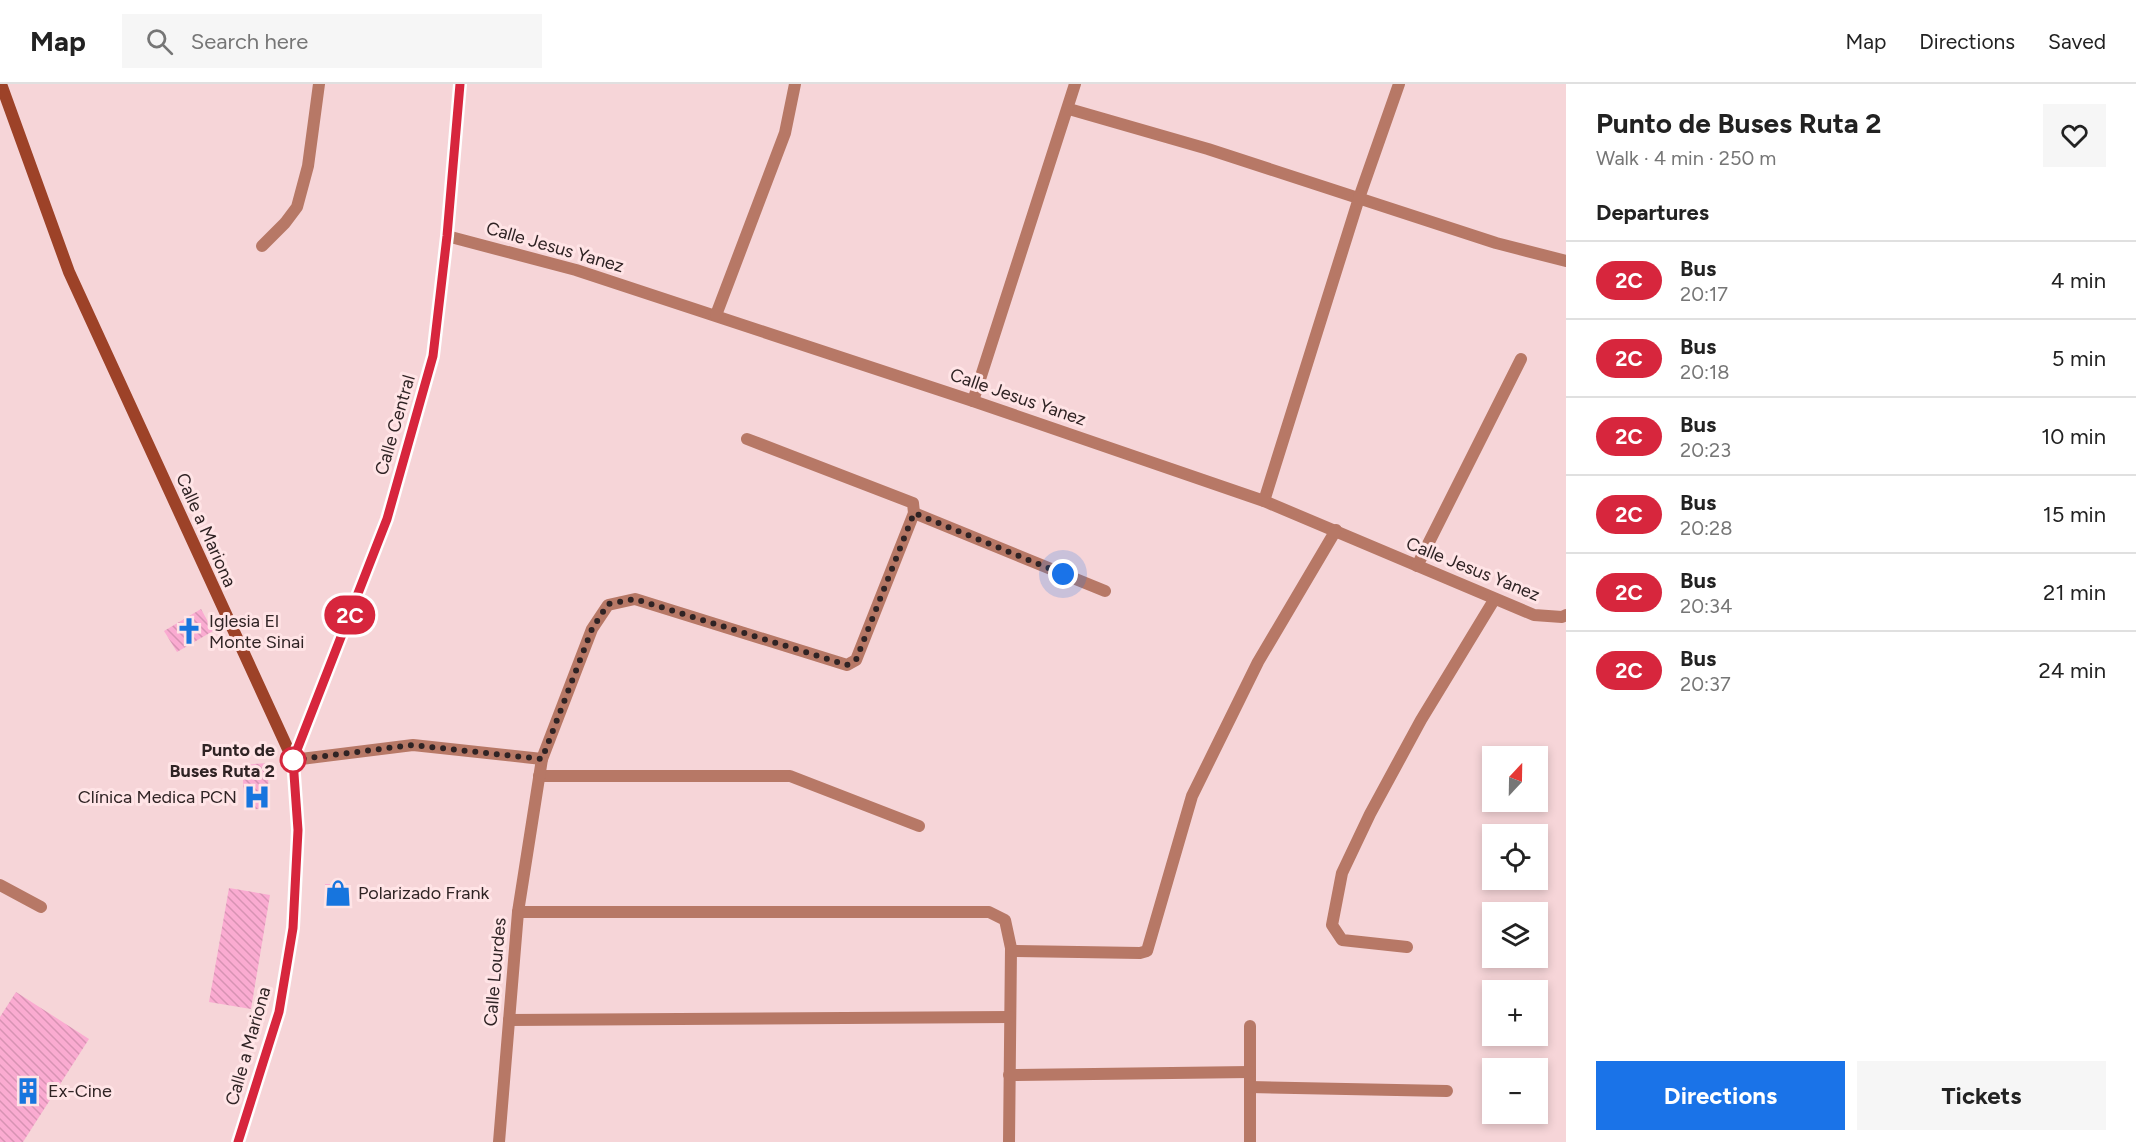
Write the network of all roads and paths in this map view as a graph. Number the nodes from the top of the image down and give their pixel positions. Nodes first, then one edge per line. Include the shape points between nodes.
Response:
1 (1, 84) edge
2 (319, 84) edge
3 (460, 84) edge
4 (795, 84) edge
5 (1075, 84) edge
6 (1398, 84) edge
7 (1069, 108) junction
8 (1359, 198) junction
9 (447, 236) junction
10 (262, 246) dead end
11 (1566, 261) edge
12 (716, 315) junction
13 (1521, 359) dead end
14 (973, 401) junction
15 (747, 439) dead end
16 (1264, 501) junction
17 (914, 513) junction
18 (1336, 530) junction
19 (1417, 566) junction
20 (1105, 591) dead end
21 (1494, 600) junction
22 (1566, 615) edge
23 (542, 759) junction
24 (293, 760) junction
25 (539, 776) junction
26 (919, 826) dead end
27 (0, 885) edge
28 (40, 907) dead end
29 (518, 912) junction
30 (1407, 947) dead end
31 (1011, 951) junction
32 (1010, 1017) junction
33 (509, 1020) junction
34 (1250, 1026) dead end
35 (1250, 1071) junction
36 (1009, 1075) junction
37 (1250, 1087) junction
38 (1447, 1091) dead end
39 (238, 1142) edge
40 (499, 1142) edge
41 (1009, 1142) edge
42 (1250, 1142) edge

1 - 24 main road, Calle a Mariona via 69,272
2 - 10 street via 308,166 297,207
3 - 9 street, Calle Central
4 - 12 street via 785,133
5 - 7 street
6 - 8 street
7 - 8 street
7 - 14 street
8 - 11 street via 1496,243
8 - 16 street
9 - 12 street, Calle Jesus Yanez via 576,270
9 - 24 street, Calle Central via 433,356 387,519
12 - 14 street, Calle Jesus Yanez
13 - 19 street
14 - 16 street, Calle Jesus Yanez
15 - 17 street via 913,503
16 - 18 street, Calle Jesus Yanez
17 - 20 street
17 - 23 street, Calle Lourdes via 856,660 847,665 635,599 608,604 592,629
18 - 19 street, Calle Jesus Yanez
18 - 31 street via 1258,662 1192,796 1147,951
19 - 21 street, Calle Jesus Yanez
21 - 22 street, Calle Jesus Yanez via 1534,615
21 - 30 street via 1421,720 1342,873 1332,925 1342,939
23 - 24 street via 412,745
23 - 25 street, Calle Lourdes
24 - 39 main road, Calle a Mariona via 298,830 293,928 279,1012
25 - 26 street via 790,776
25 - 29 street, Calle Lourdes
27 - 28 street
29 - 31 street via 989,912 1005,920
29 - 33 street, Calle Lourdes
31 - 32 street
32 - 33 street
32 - 36 street
33 - 40 street, Calle Lourdes
34 - 35 street
35 - 36 street
35 - 37 street
36 - 41 street
37 - 38 street
37 - 42 street

